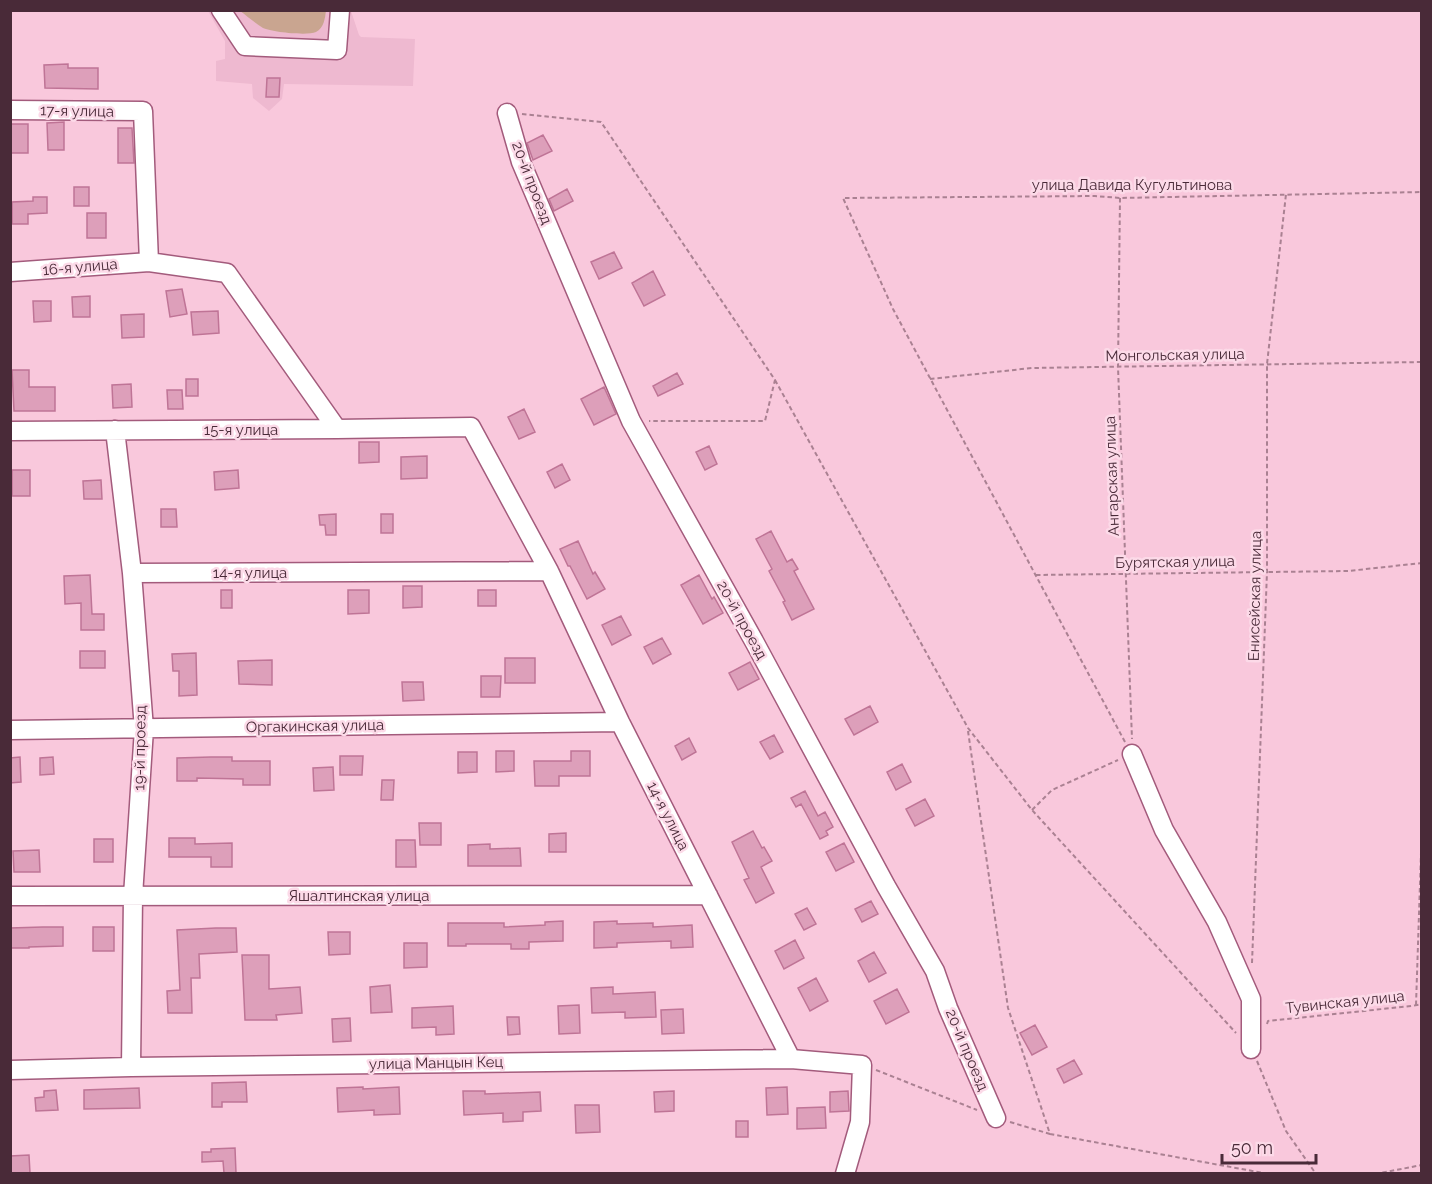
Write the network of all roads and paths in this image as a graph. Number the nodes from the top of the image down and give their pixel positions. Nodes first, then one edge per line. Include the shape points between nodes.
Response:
1 (221, 10) edge
2 (340, 10) edge
3 (10, 110) edge
4 (507, 113) joint
5 (1422, 192) edge
6 (1286, 194) junction
7 (1120, 198) junction
8 (149, 262) junction
9 (10, 272) edge
10 (1422, 362) edge
11 (1267, 364) junction
12 (1118, 367) junction
13 (930, 379) junction
14 (775, 380) junction
15 (631, 421) junction
16 (471, 427) joint
17 (337, 429) junction
18 (115, 430) junction
19 (10, 431) edge
20 (1422, 563) edge
21 (549, 571) junction
22 (1267, 572) junction
23 (132, 573) junction
24 (1126, 573) junction
25 (1036, 575) junction
26 (620, 722) junction
27 (968, 728) junction
28 (144, 729) junction
29 (10, 730) edge
30 (1132, 754) junction
31 (1032, 810) junction
32 (1422, 823) edge
33 (708, 895) junction
34 (10, 896) edge
35 (133, 896) junction
36 (1252, 963) dead end
37 (1422, 1004) edge
38 (1416, 1005) junction
39 (1251, 1049) junction
40 (791, 1059) junction
41 (862, 1065) junction
42 (131, 1067) junction
43 (10, 1070) edge
44 (996, 1118) junction
45 (1050, 1134) junction
46 (1422, 1165) edge
47 (845, 1173) edge
48 (1269, 1173) edge
49 (1316, 1173) edge
50 (1375, 1173) edge

1 - 2 street via 245,46 338,50
3 - 8 street, 17-я улица via 143,111
4 - 14 path via 601,122
4 - 15 street, 20-й проезд via 521,162
5 - 6 path, улица Давида Кугультинова
6 - 7 path, улица Давида Кугультинова
6 - 11 path, Енисейская улица
7 - 12 path, Ангарская улица
7 - 13 path, улица Давида Кугультинова via 843,198 893,309
8 - 9 street, 16-я улица
8 - 17 street, 16-я улица via 226,273
10 - 11 path, Монгольская улица
11 - 12 path, Монгольская улица
11 - 22 path, Енисейская улица
12 - 13 path, Монгольская улица via 1032,368
12 - 24 path, Ангарская улица
13 - 25 path
14 - 15 path via 765,421
14 - 27 path
15 - 44 street, 20-й проезд via 936,971
16 - 17 street, 15-я улица
16 - 21 street, 14-я улица
17 - 18 street, 15-я улица
18 - 19 street, 15-я улица
18 - 23 street, 19-й проезд
20 - 22 path, Бурятская улица via 1348,571
21 - 23 street, 14-я улица
21 - 26 street, 14-я улица
22 - 24 path, Бурятская улица
22 - 36 path, Енисейская улица
23 - 28 street, 19-й проезд
24 - 25 path, Бурятская улица
24 - 30 path, Ангарская улица
25 - 30 path
26 - 28 street, Оргакинская улица
26 - 33 street, 14-я улица
27 - 31 path
27 - 45 path via 1008,1008
28 - 29 street, Оргакинская улица
28 - 35 street, 19-й проезд
30 - 31 path via 1052,790
30 - 39 street via 1164,830 1217,922 1251,999
31 - 39 path
32 - 38 path
33 - 35 street, Яшалтинская улица
33 - 40 street, 14-я улица
34 - 35 street, Яшалтинская улица
35 - 42 street, 19-й проезд
37 - 38 path, Тувинская улица
38 - 39 path, Тувинская улица via 1268,1022
39 - 49 path via 1286,1131
40 - 41 street, улица Манцын Кец
40 - 42 street, улица Манцын Кец
41 - 44 path
41 - 47 street via 860,1122
42 - 43 street, улица Манцын Кец
44 - 45 path
45 - 48 path
46 - 50 path

